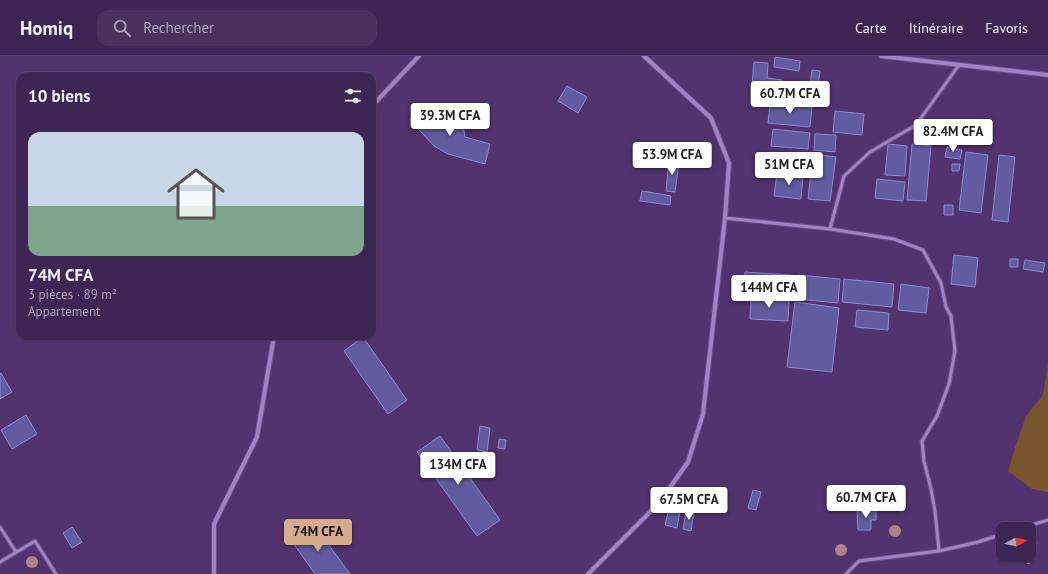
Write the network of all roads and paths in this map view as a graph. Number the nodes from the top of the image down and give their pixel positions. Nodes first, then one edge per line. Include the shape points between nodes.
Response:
1 (419, 56) edge
2 (644, 56) edge
3 (881, 56) edge
4 (959, 64) junction
5 (1048, 75) edge
6 (376, 102) edge
7 (725, 218) junction
8 (830, 229) junction
9 (273, 340) edge
10 (1048, 520) edge
11 (1036, 524) edge
12 (0, 527) edge
13 (996, 536) edge
14 (939, 551) junction
15 (16, 552) junction
16 (0, 562) edge
17 (56, 574) edge
18 (214, 574) edge
19 (588, 574) edge
20 (846, 574) edge

1 - 6 street
2 - 7 street via 711,118 729,163
3 - 4 street
4 - 5 street
4 - 8 lane via 916,125 870,152 844,176
7 - 8 lane
7 - 19 street via 702,414 688,462 659,503
8 - 14 lane via 894,238 924,250 941,283 946,307 951,316 955,351 949,384 937,416 922,441 935,511
9 - 18 street via 257,437 214,524
10 - 11 lane
12 - 15 lane
13 - 14 lane
14 - 20 lane via 859,561
15 - 16 lane
15 - 17 lane via 35,540

